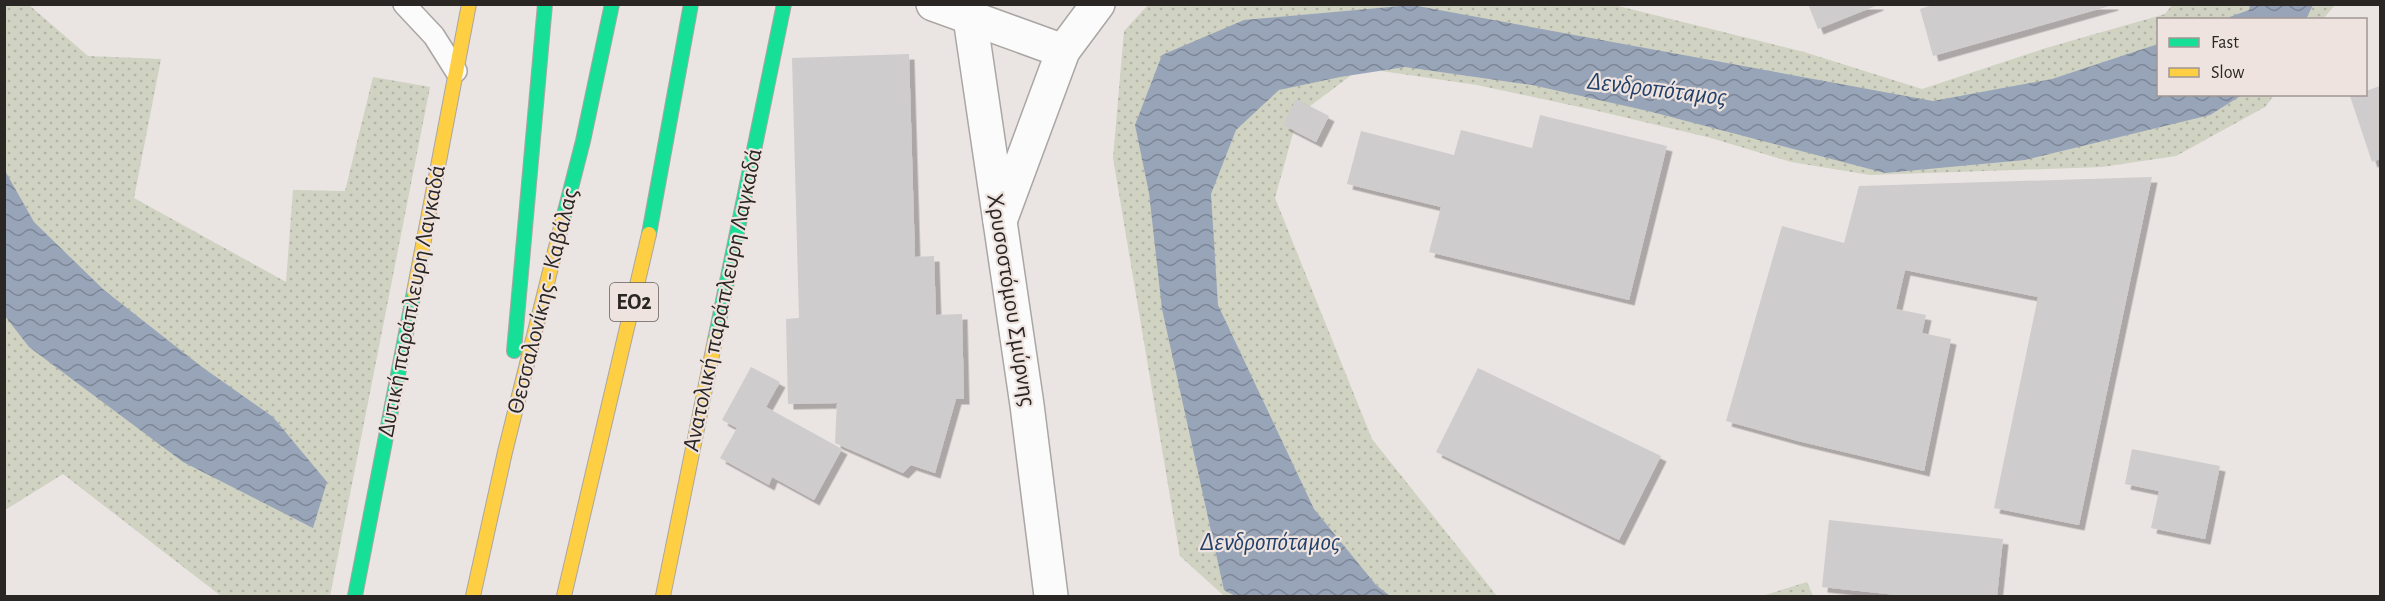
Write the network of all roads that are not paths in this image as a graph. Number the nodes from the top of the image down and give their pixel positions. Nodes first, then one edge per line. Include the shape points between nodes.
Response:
1 (404, 4) edge
2 (469, 4) edge
3 (545, 4) edge
4 (612, 4) edge
5 (691, 4) edge
6 (784, 4) edge
7 (933, 4) edge
8 (1098, 4) edge
9 (969, 11) edge
10 (1063, 51) junction
11 (456, 71) junction
12 (999, 223) junction
13 (505, 452) junction
14 (355, 597) edge
15 (473, 597) edge
16 (564, 597) edge
17 (663, 597) edge
18 (1051, 597) edge

1 - 11 lane via 434,36
2 - 11 main road, Δυτική παράπλευρη Λαγκαδά
3 - 13 main road
4 - 13 main road, Θεσσαλονίκης - Καβάλας via 583,141
5 - 16 main road, ΕΟ2 via 644,260
6 - 17 main road, Ανατολική παράπλευρη Λαγκαδά
7 - 9 street
8 - 10 street
9 - 10 street
9 - 12 street, Χρυσοστόμου Σμύρνης
10 - 12 street
11 - 14 main road, Δυτική παράπλευρη Λαγκαδά
12 - 18 street, Χρυσοστόμου Σμύρνης
13 - 15 main road, Θεσσαλονίκης - Καβάλας

